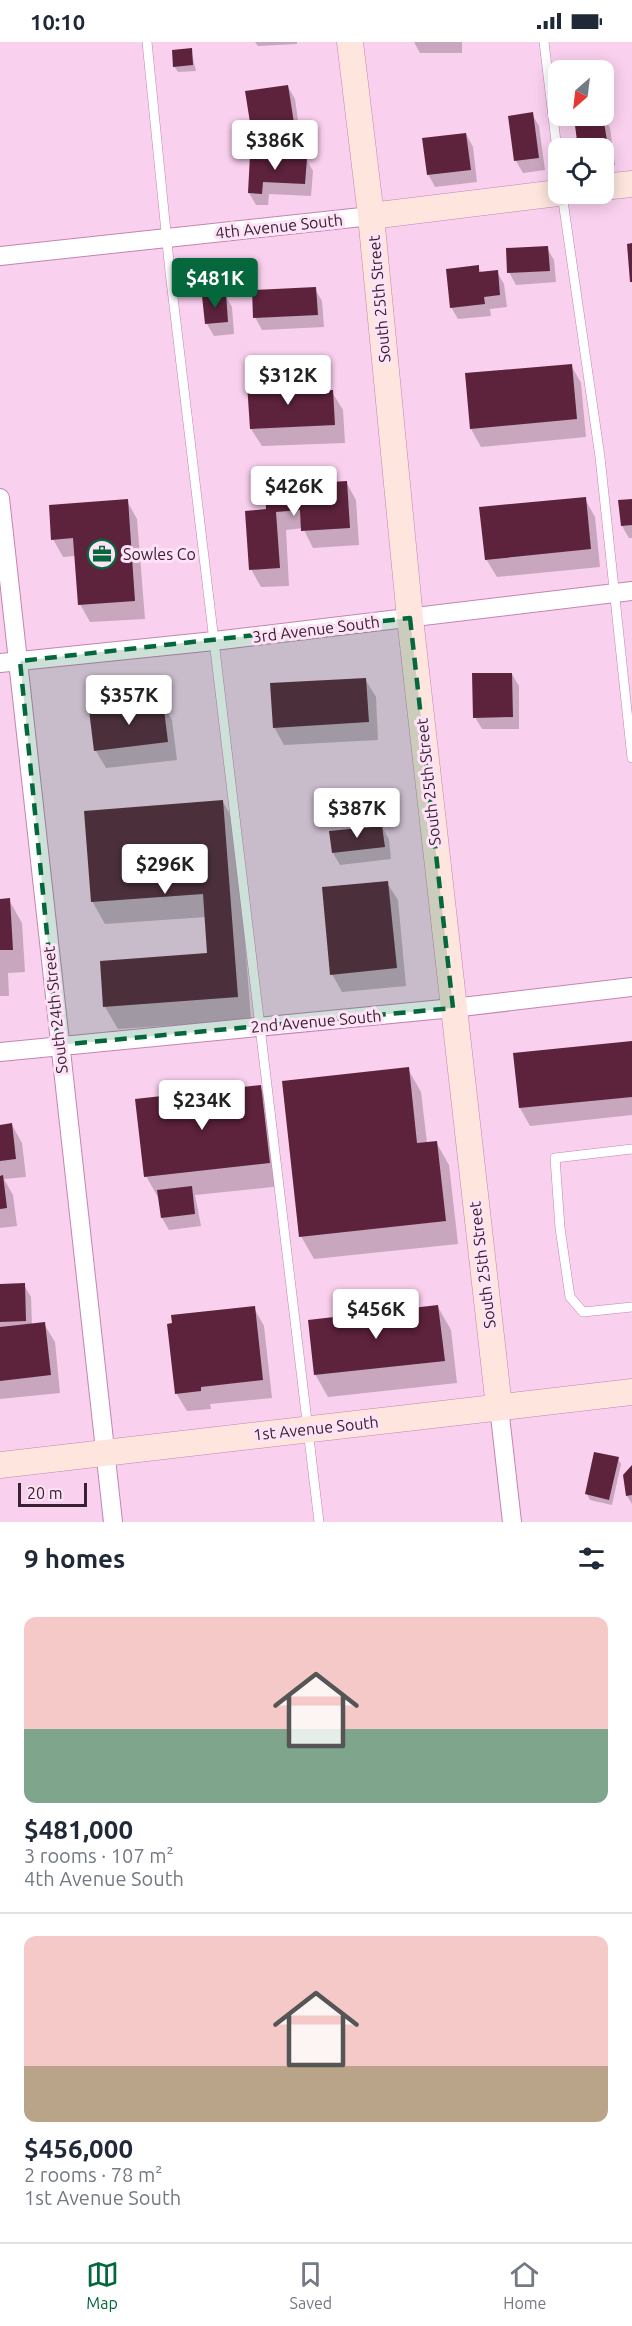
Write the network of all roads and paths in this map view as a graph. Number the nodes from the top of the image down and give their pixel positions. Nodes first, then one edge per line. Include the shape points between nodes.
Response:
1 (147, 42) edge
2 (350, 42) edge
3 (544, 42) edge
4 (556, 138) edge
5 (632, 184) edge
6 (614, 186) edge
7 (548, 194) edge
8 (562, 204) edge
9 (371, 216) junction
10 (167, 238) junction
11 (0, 256) edge
12 (0, 498) edge
13 (624, 592) edge
14 (410, 618) junction
15 (214, 640) junction
16 (20, 661) junction
17 (0, 663) edge
18 (632, 758) edge
19 (632, 987) edge
20 (453, 1008) junction
21 (260, 1026) junction
22 (58, 1045) junction
23 (0, 1052) edge
24 (632, 1149) edge
25 (632, 1307) edge
26 (632, 1392) edge
27 (499, 1407) junction
28 (308, 1429) junction
29 (105, 1452) junction
30 (0, 1465) edge
31 (113, 1522) edge
32 (319, 1522) edge
33 (512, 1522) edge

1 - 10 lane
2 - 9 street, South 25th Street
3 - 4 lane
5 - 6 street
7 - 9 street, 4th Avenue South
8 - 13 lane
9 - 10 street, 4th Avenue South
9 - 14 street, South 25th Street
10 - 11 street, 4th Avenue South
10 - 15 lane
12 - 16 street, South 24th Street
13 - 14 street, 3rd Avenue South
13 - 18 lane
14 - 15 street, 3rd Avenue South
14 - 20 street, South 25th Street
15 - 16 street, 3rd Avenue South
15 - 21 lane
16 - 17 street, 3rd Avenue South
16 - 22 street, South 24th Street
19 - 20 street, 2nd Avenue South
20 - 21 street, 2nd Avenue South
20 - 27 street, South 25th Street
21 - 22 street, 2nd Avenue South
21 - 28 lane
22 - 23 street, 2nd Avenue South
22 - 29 street, South 24th Street
24 - 25 lane via 555,1158 570,1297 583,1312
26 - 27 street, 1st Avenue South
27 - 28 street, 1st Avenue South
27 - 33 street, South 25th Street
28 - 29 street, 1st Avenue South
28 - 32 lane
29 - 30 street, 1st Avenue South
29 - 31 street, South 24th Street

